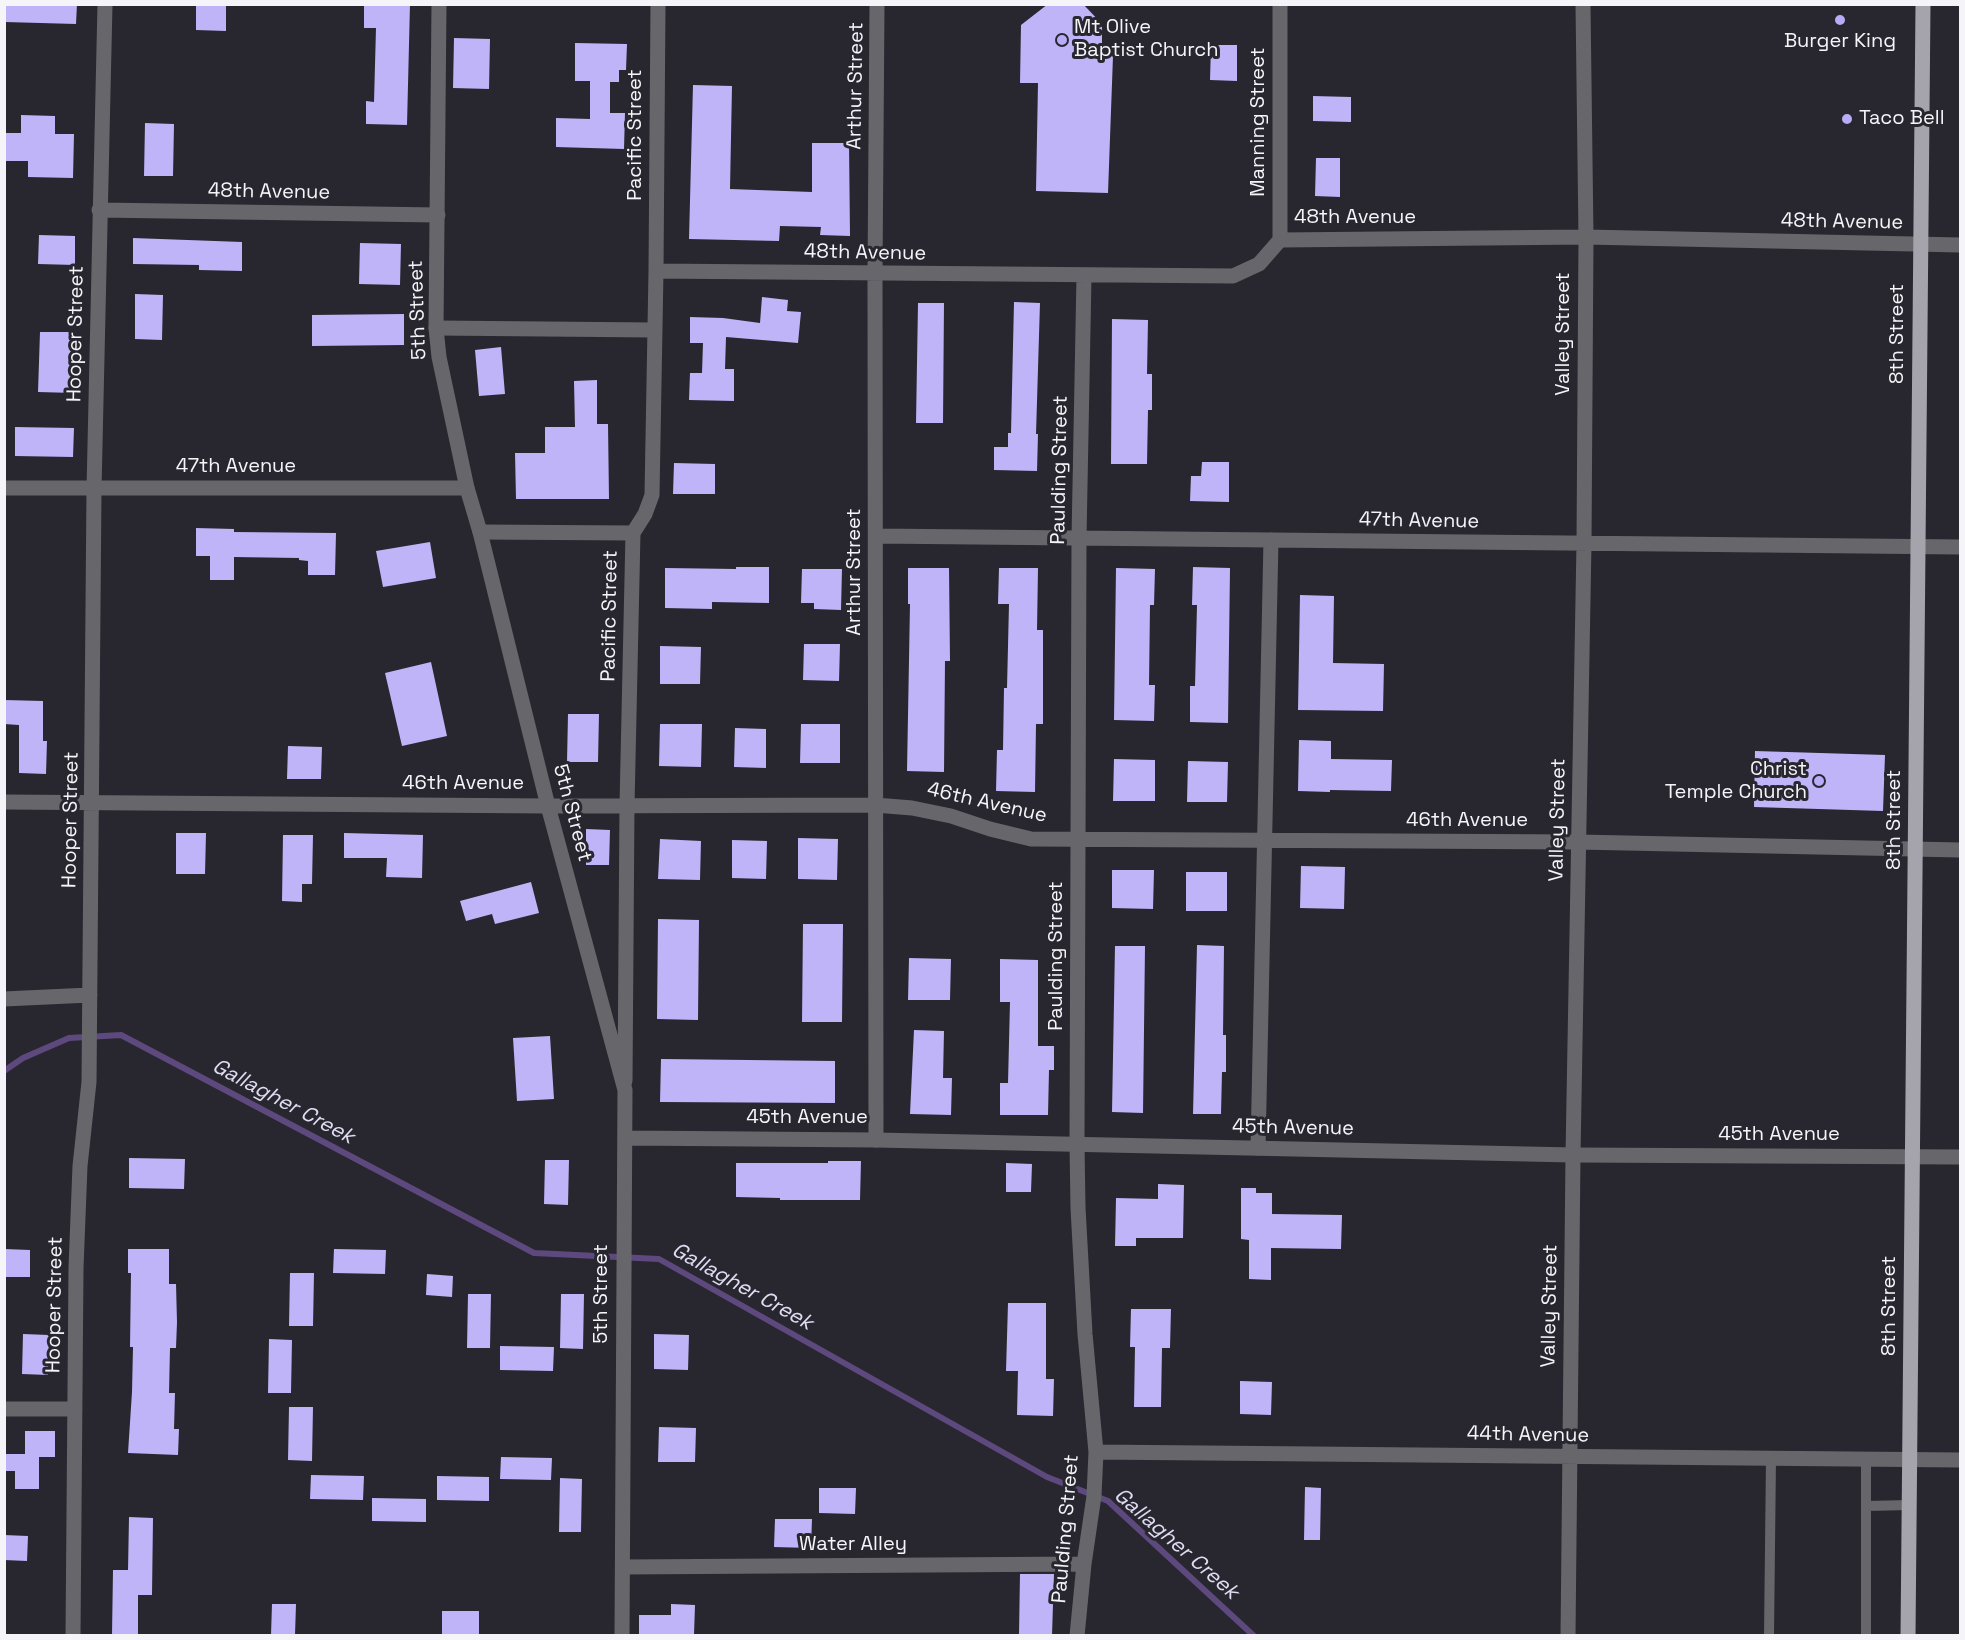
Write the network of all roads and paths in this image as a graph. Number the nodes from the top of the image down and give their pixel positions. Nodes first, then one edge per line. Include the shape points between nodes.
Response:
1 (105, 4) edge
2 (439, 4) edge
3 (658, 4) edge
4 (878, 4) edge
5 (1280, 4) edge
6 (1583, 4) edge
7 (1923, 4) edge
8 (99, 210) junction
9 (438, 215) junction
10 (1586, 237) junction
11 (1280, 240) junction
12 (1920, 244) junction
13 (1960, 244) edge
14 (656, 272) junction
15 (875, 274) junction
16 (1084, 276) junction
17 (436, 328) junction
18 (654, 330) junction
19 (4, 488) edge
20 (467, 488) junction
21 (94, 489) junction
22 (480, 532) junction
23 (633, 533) junction
24 (877, 536) junction
25 (1079, 538) junction
26 (1270, 540) junction
27 (1584, 543) junction
28 (1918, 546) junction
29 (1960, 547) edge
30 (4, 802) edge
31 (92, 802) junction
32 (627, 805) junction
33 (875, 805) junction
34 (548, 806) junction
35 (1078, 840) junction
36 (1264, 841) junction
37 (1578, 842) junction
38 (1916, 849) junction
39 (1960, 850) edge
40 (90, 994) junction
41 (4, 999) edge
42 (625, 1090) junction
43 (626, 1138) junction
44 (876, 1140) junction
45 (1077, 1144) junction
46 (1258, 1148) junction
47 (1573, 1155) junction
48 (1912, 1156) junction
49 (1960, 1157) edge
50 (4, 1409) edge
51 (75, 1409) junction
52 (1096, 1452) junction
53 (1569, 1457) junction
54 (1771, 1458) junction
55 (1866, 1459) junction
56 (1910, 1460) junction
57 (1960, 1460) edge
58 (1910, 1505) junction
59 (1866, 1506) junction
60 (1084, 1564) junction
61 (622, 1567) junction
62 (73, 1635) edge
63 (622, 1635) edge
64 (1077, 1635) edge
65 (1568, 1635) edge
66 (1769, 1635) edge
67 (1866, 1635) edge
68 (1908, 1635) edge

1 - 8 street, Hooper Street
2 - 9 street, 5th Street
3 - 14 street, Pacific Street
4 - 15 street, Arthur Street
5 - 11 street, Manning Street
6 - 10 street, Valley Street
7 - 12 main road, 8th Street
8 - 9 street, 48th Avenue
8 - 21 street, Hooper Street
9 - 17 street, 5th Street
10 - 11 street, 48th Avenue
10 - 12 street, 48th Avenue
10 - 27 street, Valley Street
11 - 16 street, 48th Avenue via 1259,264 1233,276
12 - 13 street, 48th Avenue
12 - 28 main road, 8th Street
14 - 15 street, 48th Avenue
14 - 18 street, Pacific Street
15 - 16 street, 48th Avenue
15 - 24 street, Arthur Street
16 - 25 street, Paulding Street
17 - 18 street
17 - 20 street, 5th Street
18 - 23 street, Pacific Street via 652,495
19 - 21 street, 47th Avenue
20 - 21 street, 47th Avenue
20 - 22 street, 5th Street
21 - 31 street, Hooper Street
22 - 23 street
22 - 34 street, 5th Street
23 - 32 street, Pacific Street
24 - 25 street, 47th Avenue
24 - 33 street, Arthur Street
25 - 26 street, 47th Avenue
25 - 35 street, Paulding Street
26 - 27 street, 47th Avenue
26 - 36 street
27 - 28 street, 47th Avenue
27 - 37 street, Valley Street
28 - 29 street, 47th Avenue
28 - 38 main road, 8th Street
30 - 31 street, 46th Avenue
31 - 34 street, 46th Avenue
31 - 40 street, Hooper Street
32 - 33 street, 46th Avenue
32 - 34 street, 46th Avenue
32 - 42 street, Pacific Street
33 - 35 street, 46th Avenue via 951,816 1030,838
33 - 44 street, Arthur Street
34 - 42 street, 5th Street
35 - 36 street, 46th Avenue
35 - 45 street, Paulding Street
36 - 37 street, 46th Avenue
36 - 46 street
37 - 38 street, 46th Avenue
37 - 47 street, Valley Street
38 - 39 street, 46th Avenue
38 - 48 main road, 8th Street
40 - 41 street
40 - 51 street, Hooper Street via 89,1082 75,1268
42 - 43 street, 5th Street
43 - 44 street, 45th Avenue
43 - 61 street, 5th Street
44 - 45 street, 45th Avenue
45 - 46 street, 45th Avenue
45 - 52 street, Paulding Street via 1085,1334
46 - 47 street, 45th Avenue
47 - 48 street, 45th Avenue
47 - 53 street, Valley Street
48 - 49 street, 45th Avenue
48 - 56 main road, 8th Street
50 - 51 street
51 - 62 street, Hooper Street
52 - 53 street, 44th Avenue
52 - 60 street, Paulding Street
53 - 54 street, 44th Avenue
53 - 65 street, Valley Street
54 - 55 street, 44th Avenue
54 - 66 lane
55 - 56 street, 44th Avenue
55 - 59 lane
56 - 57 street, 44th Avenue
56 - 58 main road, 8th Street
58 - 59 lane
58 - 68 main road, 8th Street
59 - 67 lane
60 - 61 street, Water Alley
60 - 64 street, Paulding Street
61 - 63 street, 5th Street

